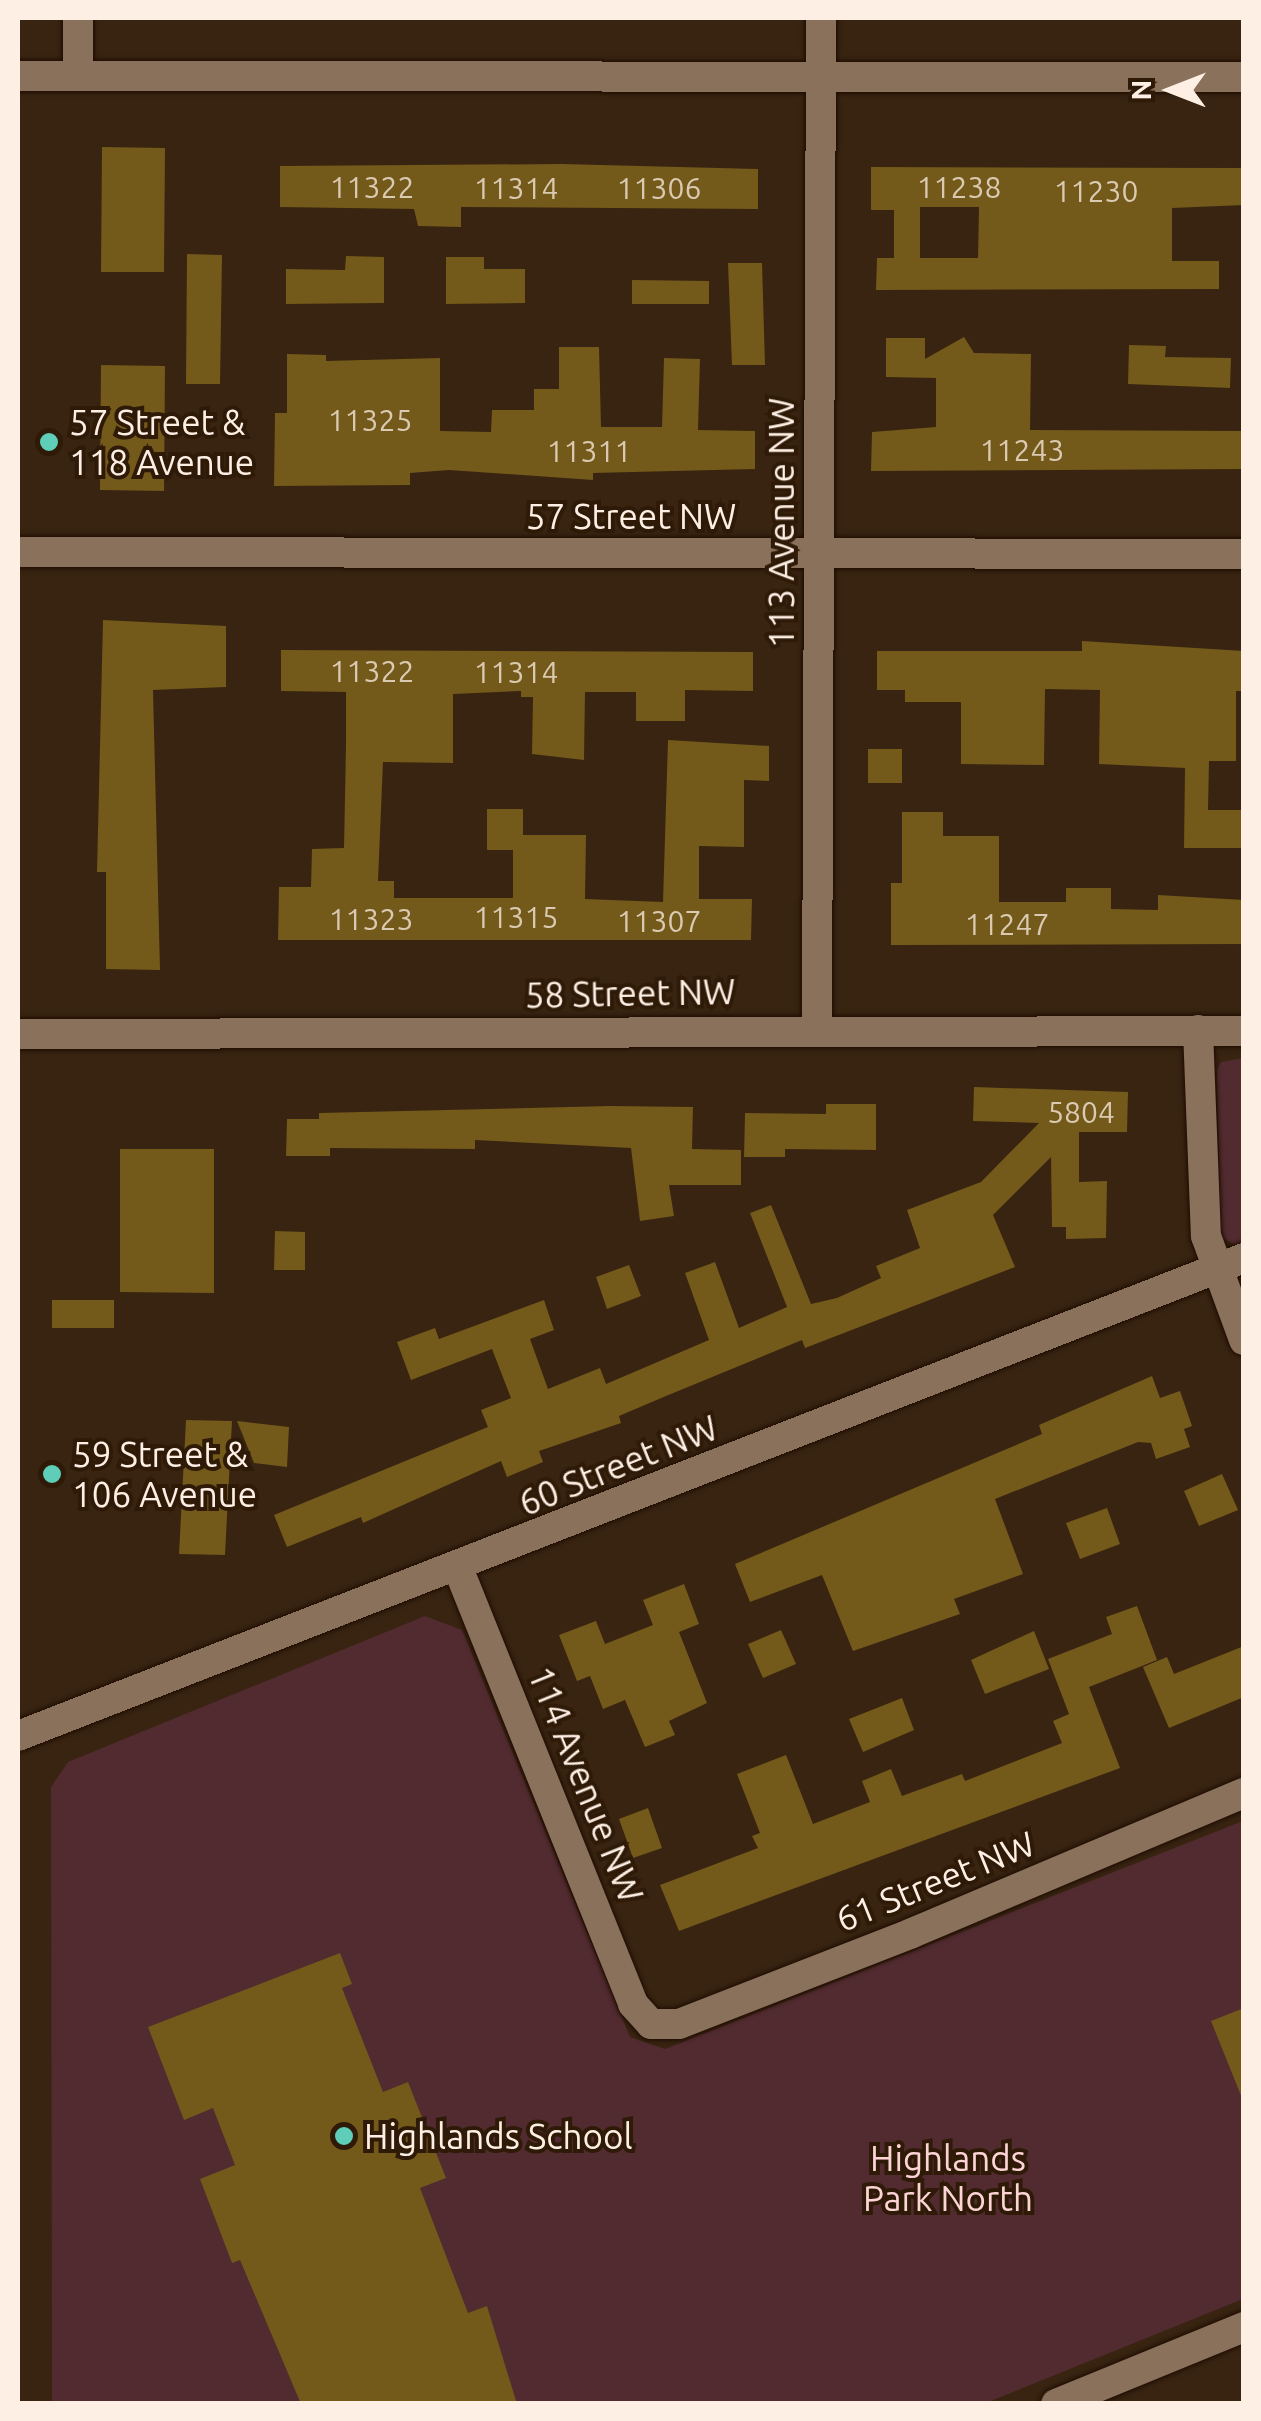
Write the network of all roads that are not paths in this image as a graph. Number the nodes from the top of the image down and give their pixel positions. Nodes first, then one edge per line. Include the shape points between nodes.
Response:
1 (78, 18) edge
2 (821, 18) edge
3 (78, 74) junction
4 (18, 76) edge
5 (1244, 77) edge
6 (821, 78) junction
7 (18, 552) edge
8 (818, 554) junction
9 (1244, 554) edge
10 (817, 1028) junction
11 (1198, 1030) junction
12 (1244, 1031) edge
13 (18, 1034) edge
14 (1229, 1264) edge
15 (1244, 1340) edge
16 (458, 1568) junction
17 (18, 1736) edge
18 (1244, 1793) edge
19 (651, 2024) joint
20 (1244, 2327) edge
21 (1056, 2404) edge

1 - 3 street
2 - 6 street, 113 Avenue NW
3 - 4 street
3 - 6 street
5 - 6 street
6 - 8 street, 113 Avenue NW
7 - 8 street, 57 Street NW
8 - 9 street, 57 Street NW
8 - 10 street, 113 Avenue NW
10 - 11 street, 58 Street NW
10 - 13 street, 58 Street NW
11 - 12 street, 58 Street NW
11 - 14 street via 1206,1236
14 - 15 street
14 - 16 street, 60 Street NW
16 - 17 street, 60 Street NW
16 - 19 street, 114 Avenue NW via 633,2004
18 - 19 street, 61 Street NW via 822,1968 678,2024
20 - 21 street

